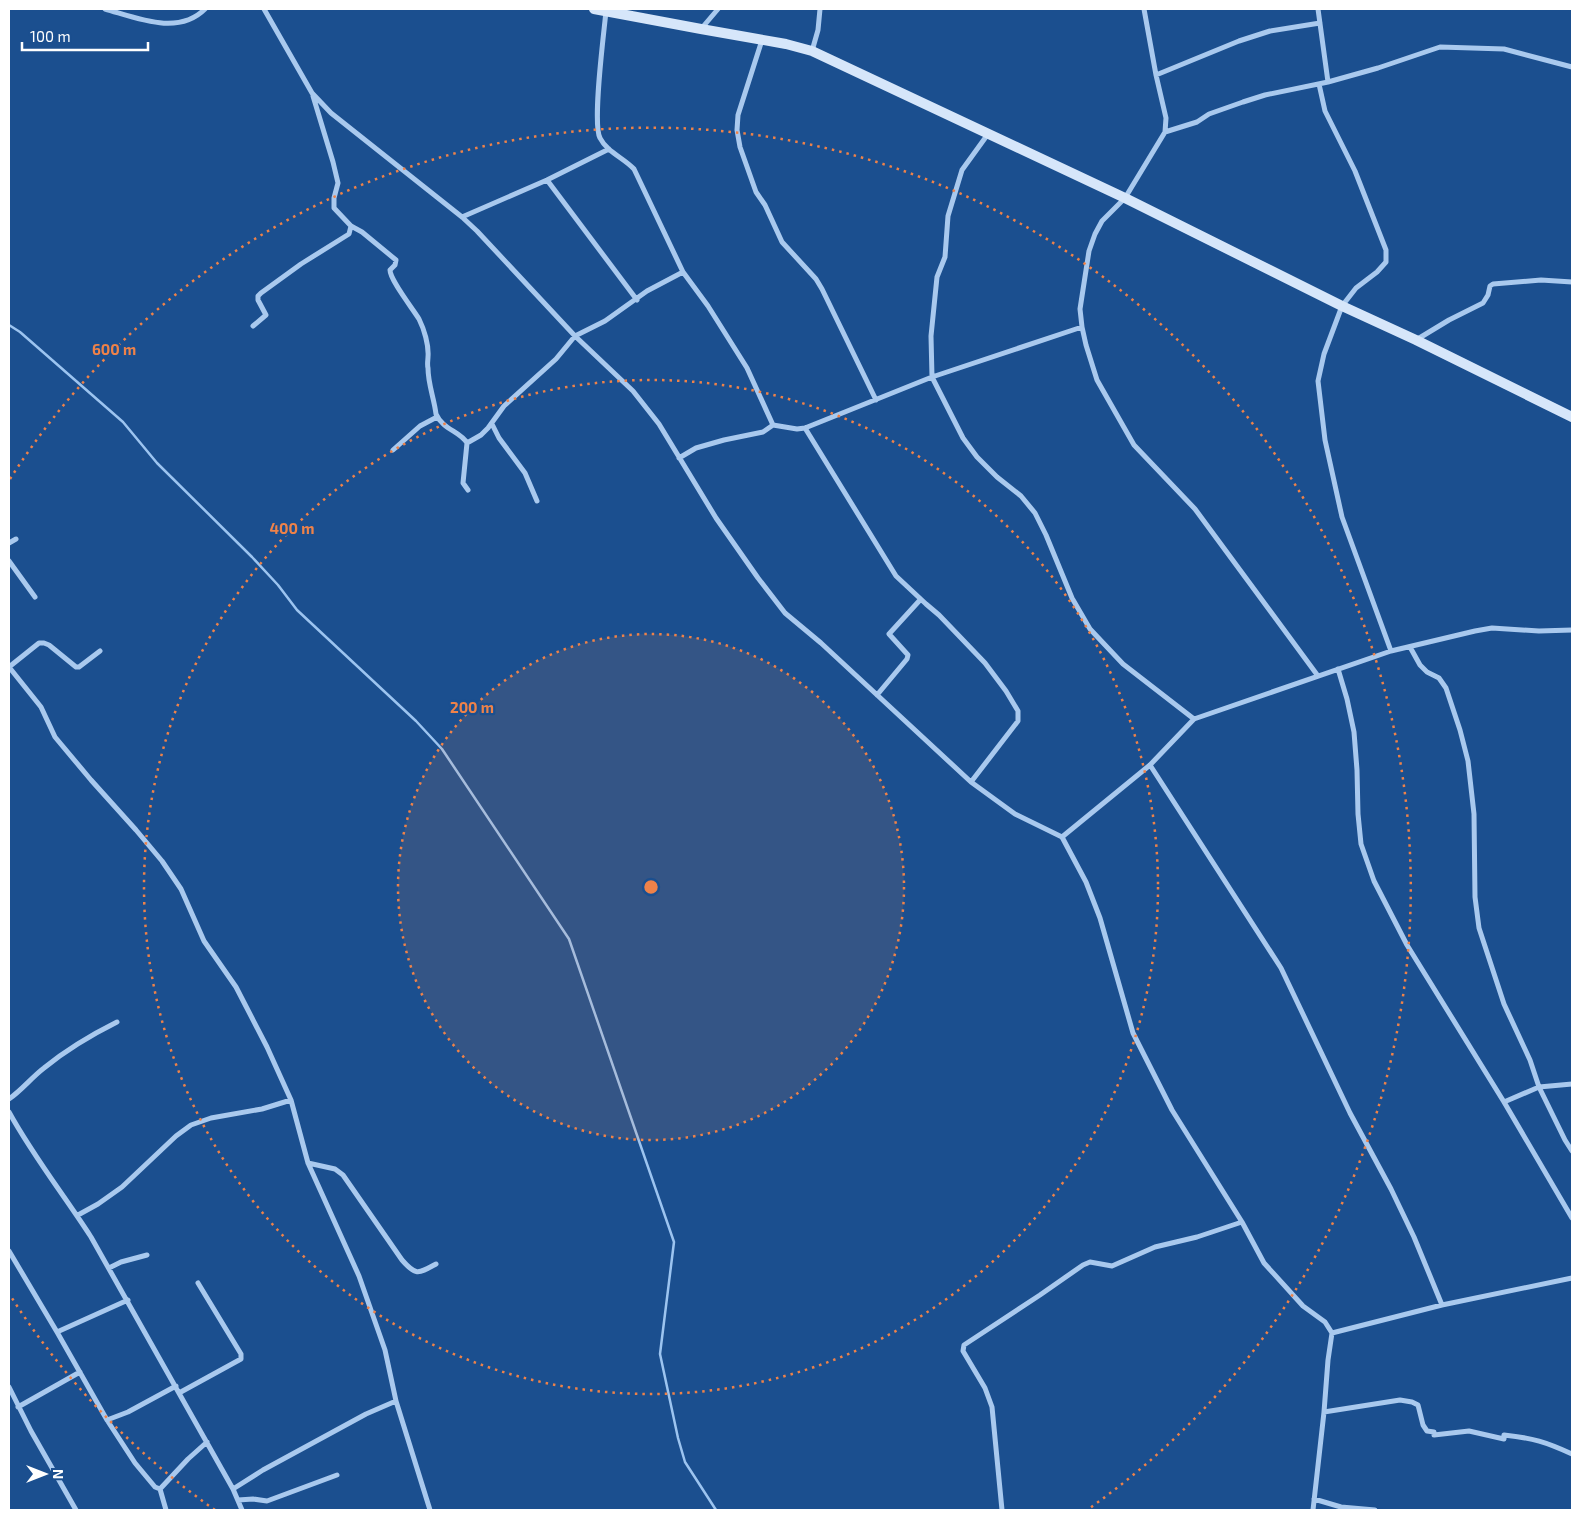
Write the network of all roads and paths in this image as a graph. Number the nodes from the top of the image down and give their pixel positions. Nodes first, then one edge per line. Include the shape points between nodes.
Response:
1 (105, 9) edge
2 (205, 9) edge
3 (264, 9) edge
4 (594, 9) edge
5 (718, 9) edge
6 (820, 9) edge
7 (1144, 9) edge
8 (1318, 9) edge
9 (606, 10) junction
10 (1320, 23) junction
11 (701, 29) junction
12 (762, 40) junction
13 (812, 51) junction
14 (1572, 67) edge
15 (1156, 75) junction
16 (1328, 82) junction
17 (1319, 84) junction
18 (312, 93) junction
19 (1165, 132) junction
20 (989, 133) junction
21 (609, 149) junction
22 (547, 180) junction
23 (1125, 198) junction
24 (462, 217) junction
25 (350, 226) junction
26 (683, 272) junction
27 (1572, 282) edge
28 (637, 300) junction
29 (1342, 306) junction
30 (253, 326) dead end
31 (1082, 328) junction
32 (575, 336) junction
33 (1416, 340) junction
34 (932, 377) junction
35 (876, 400) junction
36 (437, 417) junction
37 (1572, 417) edge
38 (492, 424) junction
39 (773, 425) junction
40 (805, 428) junction
41 (467, 444) junction
42 (393, 450) dead end
43 (679, 458) junction
44 (468, 490) dead end
45 (537, 501) dead end
46 (16, 539) dead end
47 (9, 543) edge
48 (9, 561) edge
49 (35, 597) dead end
50 (920, 600) junction
51 (1572, 630) edge
52 (1410, 647) junction
53 (100, 651) dead end
54 (1391, 651) junction
55 (9, 667) edge
56 (1338, 670) junction
57 (1318, 676) junction
58 (877, 695) junction
59 (1194, 718) junction
60 (1150, 765) junction
61 (971, 782) junction
62 (1062, 837) junction
63 (116, 1022) dead end
64 (1572, 1084) edge
65 (1539, 1087) junction
66 (9, 1100) edge
67 (291, 1100) junction
68 (1504, 1102) junction
69 (9, 1112) edge
70 (1572, 1151) edge
71 (308, 1163) junction
72 (78, 1215) junction
73 (1572, 1218) edge
74 (1242, 1222) junction
75 (9, 1251) edge
76 (147, 1255) dead end
77 (436, 1264) dead end
78 (109, 1268) junction
79 (1572, 1278) edge
80 (198, 1283) dead end
81 (128, 1300) junction
82 (1442, 1305) junction
83 (57, 1332) junction
84 (1332, 1333) junction
85 (80, 1372) junction
86 (176, 1386) junction
87 (9, 1387) edge
88 (180, 1393) junction
89 (396, 1401) junction
90 (18, 1407) junction
91 (1324, 1412) junction
92 (107, 1420) junction
93 (207, 1442) junction
94 (1572, 1454) edge
95 (337, 1474) dead end
96 (160, 1489) junction
97 (233, 1489) junction
98 (1314, 1499) junction
99 (238, 1500) junction
100 (76, 1510) edge
101 (166, 1510) edge
102 (242, 1510) edge
103 (430, 1510) edge
104 (1002, 1510) edge
105 (1313, 1510) edge
106 (1375, 1510) edge

1 - 2 street via 136,19 180,23 196,17
3 - 18 street
4 - 9 street
5 - 11 street
6 - 13 street
7 - 15 street
8 - 10 street
9 - 11 street
9 - 21 street via 597,113 599,137
10 - 15 street via 1270,31
10 - 16 street
11 - 12 street
12 - 13 street
12 - 35 street via 738,115 740,147 756,192 774,228 822,289
13 - 20 street
14 - 16 street via 1504,49 1440,47
15 - 19 street via 1166,118
16 - 17 street
17 - 19 street via 1243,102
17 - 29 street via 1325,111 1355,171 1386,250 1386,262 1356,288
18 - 24 street via 331,113
18 - 25 street via 338,183 334,208
19 - 23 street
20 - 23 street
20 - 34 street via 962,170 948,216 945,257 937,277 931,336
21 - 22 street
21 - 26 street via 634,170
22 - 24 street
22 - 28 street
23 - 29 street
23 - 31 street via 1102,221 1092,242 1080,309
24 - 32 street
25 - 30 street via 349,234 258,296 266,316
25 - 36 street via 396,260 390,274 422,328
26 - 28 street
26 - 39 street via 747,368
27 - 33 street via 1541,280 1492,284 1483,303
28 - 32 street
29 - 33 street
29 - 54 street via 1324,354 1318,381 1325,440 1342,517
31 - 34 street
31 - 57 street via 1097,380 1134,445 1195,510
32 - 38 street via 556,359 504,406
32 - 43 street via 633,392 659,424
33 - 37 street
34 - 35 street
34 - 59 street via 963,438 977,457 1021,496 1035,513 1072,598 1090,629 1123,664
35 - 40 street
36 - 41 street
36 - 42 street via 420,426
38 - 41 street
38 - 45 street via 522,469
39 - 40 street
39 - 43 street via 763,432 696,448
40 - 50 street via 896,576
41 - 44 street via 463,483
43 - 58 street via 727,534 785,613
46 - 47 street
48 - 49 street
50 - 58 street via 889,634 908,659
50 - 61 street via 985,662 1018,711 1018,721
51 - 52 street via 1492,628
52 - 54 street
52 - 65 street via 1420,665 1439,678 1446,688 1464,745 1474,814 1479,928 1504,1004
53 - 55 street via 76,668 44,642
54 - 56 street
55 - 67 street via 41,707 55,737 162,861 181,889 204,941 236,987 263,1038
56 - 57 street
56 - 68 street via 1354,732 1361,844 1374,881 1407,945
57 - 59 street
58 - 61 street
59 - 60 street
60 - 62 street
60 - 82 street via 1281,968 1414,1237
61 - 62 street via 1016,814
62 - 74 street via 1086,882 1100,918 1133,1033 1172,1110
63 - 66 street via 43,1068
64 - 65 street
65 - 68 street
65 - 70 street
67 - 71 street
67 - 72 street via 191,1125 122,1187
68 - 73 street
69 - 72 street via 24,1139
71 - 77 street via 335,1169 343,1175 411,1270 423,1271
71 - 89 street via 359,1276 385,1350
72 - 78 street
74 - 84 street via 1264,1263 1302,1306 1325,1322
74 - 104 street via 1156,1247 1112,1266 1090,1262 1083,1265 964,1345 963,1351 986,1388 992,1407
75 - 83 street
76 - 78 street
78 - 81 street
79 - 82 street
80 - 88 street via 241,1359
81 - 83 street
81 - 86 street
82 - 84 street
83 - 85 street
84 - 91 street
85 - 90 street
85 - 92 street
86 - 88 street
86 - 92 street
87 - 90 street
88 - 93 street
89 - 97 street via 366,1414
89 - 103 street
90 - 100 street
91 - 94 street via 1400,1400 1412,1402 1418,1405 1423,1425 1434,1435 1469,1431 1504,1439 1504,1435 1525,1437
91 - 98 street
92 - 96 street via 135,1463
93 - 96 street
93 - 97 street
95 - 99 street via 267,1501
96 - 101 street
97 - 99 street
98 - 105 street
98 - 106 street via 1340,1507
99 - 102 street

